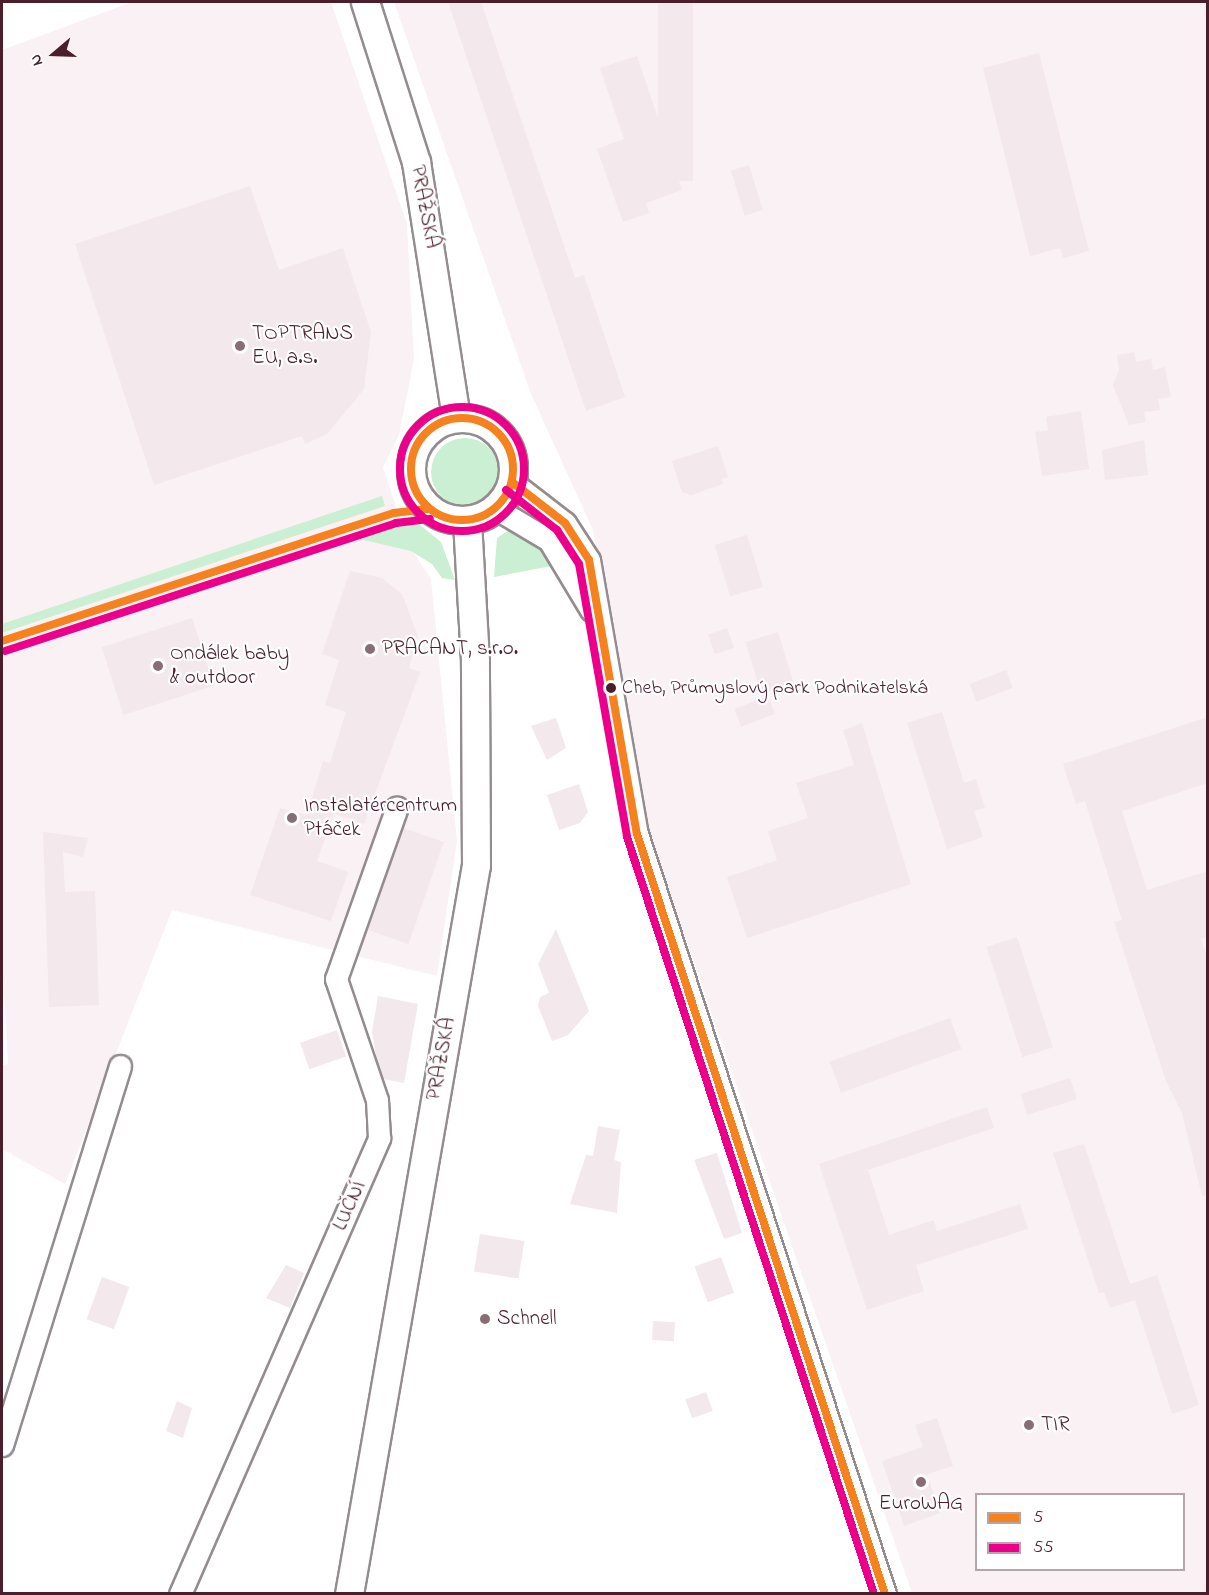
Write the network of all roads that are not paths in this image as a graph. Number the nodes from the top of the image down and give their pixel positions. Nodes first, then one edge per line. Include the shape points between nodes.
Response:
1 (365, 2) edge
2 (456, 417) junction
3 (512, 482) junction
4 (495, 508) junction
5 (467, 520) junction
6 (603, 641) junction
7 (397, 807) dead end
8 (120, 1066) dead end
9 (2, 1445) edge
10 (180, 1593) edge
11 (349, 1593) edge
12 (885, 1593) edge

1 - 2 main road, PRAŽSKÁ via 416,162
2 - 3 main road via 479,420 498,432 510,451
2 - 5 main road via 420,438 411,477 429,509
3 - 4 main road
3 - 6 street via 560,518 584,548
4 - 5 main road
4 - 6 street via 549,540 584,593
5 - 11 main road, PRAŽSKÁ via 475,660 476,865
6 - 12 street via 637,834
7 - 10 street, LUČNÍ via 336,979 377,1100 379,1138
8 - 9 street

